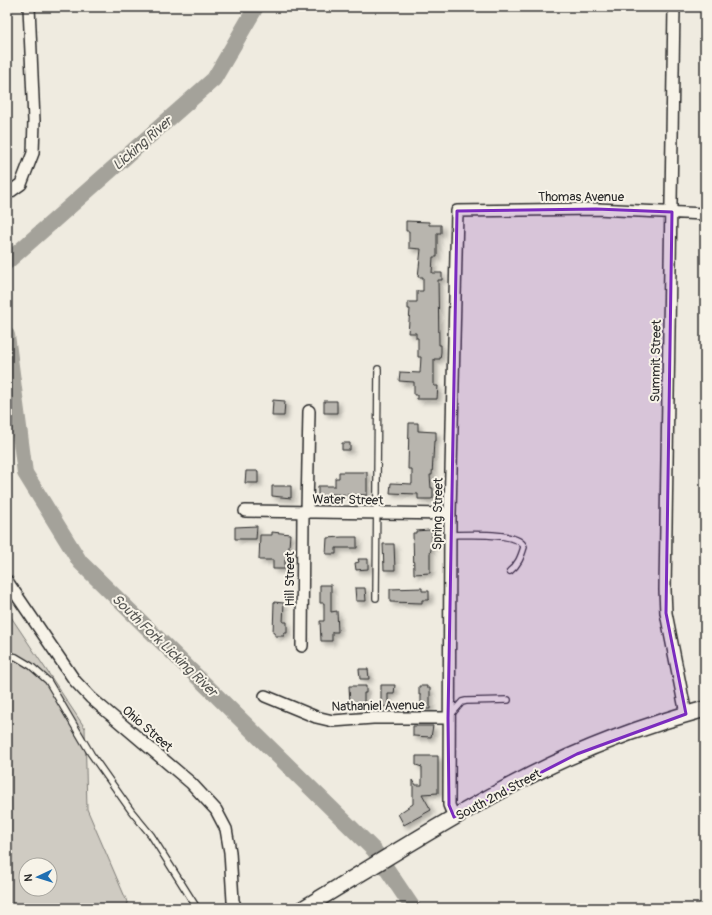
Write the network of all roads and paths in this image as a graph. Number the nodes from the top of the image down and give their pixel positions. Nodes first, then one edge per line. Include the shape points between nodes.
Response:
1 (30, 7) edge
2 (674, 7) edge
3 (7, 194) edge
4 (457, 211) joint
5 (672, 212) junction
6 (705, 214) edge
7 (378, 369) dead end
8 (309, 411) dead end
9 (245, 511) dead end
10 (305, 512) junction
11 (377, 513) junction
12 (450, 514) junction
13 (450, 534) junction
14 (510, 571) dead end
15 (7, 581) edge
16 (376, 598) dead end
17 (302, 646) dead end
18 (7, 655) edge
19 (264, 696) dead end
20 (508, 700) dead end
21 (705, 709) edge
22 (686, 714) junction
23 (448, 718) junction
24 (454, 817) junction
25 (197, 908) edge
26 (236, 908) edge
27 (304, 908) edge

1 - 3 street via 33,153 21,184
2 - 5 street, Summit Street
4 - 5 street, Thomas Avenue via 596,209
4 - 12 street, Spring Street
5 - 6 street, Thomas Avenue
5 - 22 street, Summit Street via 665,545 666,613
7 - 11 lane
8 - 10 street, Hill Street
9 - 10 street, Water Street
10 - 11 street, Water Street
10 - 17 street, Hill Street
11 - 12 street, Water Street
11 - 16 lane
12 - 13 street, Spring Street
13 - 14 lane via 501,536 521,541 524,547 517,564
13 - 23 street, Spring Street
15 - 26 street, Ohio Street via 75,681 91,698 191,784 216,810 226,829 233,901
18 - 25 lane via 16,656 48,681 91,754 151,835
19 - 23 street, Nathaniel Avenue via 316,718 333,721
20 - 23 lane via 462,702
21 - 22 street, South 2nd Street
22 - 24 street, South 2nd Street via 577,754 511,785
23 - 24 street, Spring Street via 449,805
24 - 27 street, South 2nd Street

